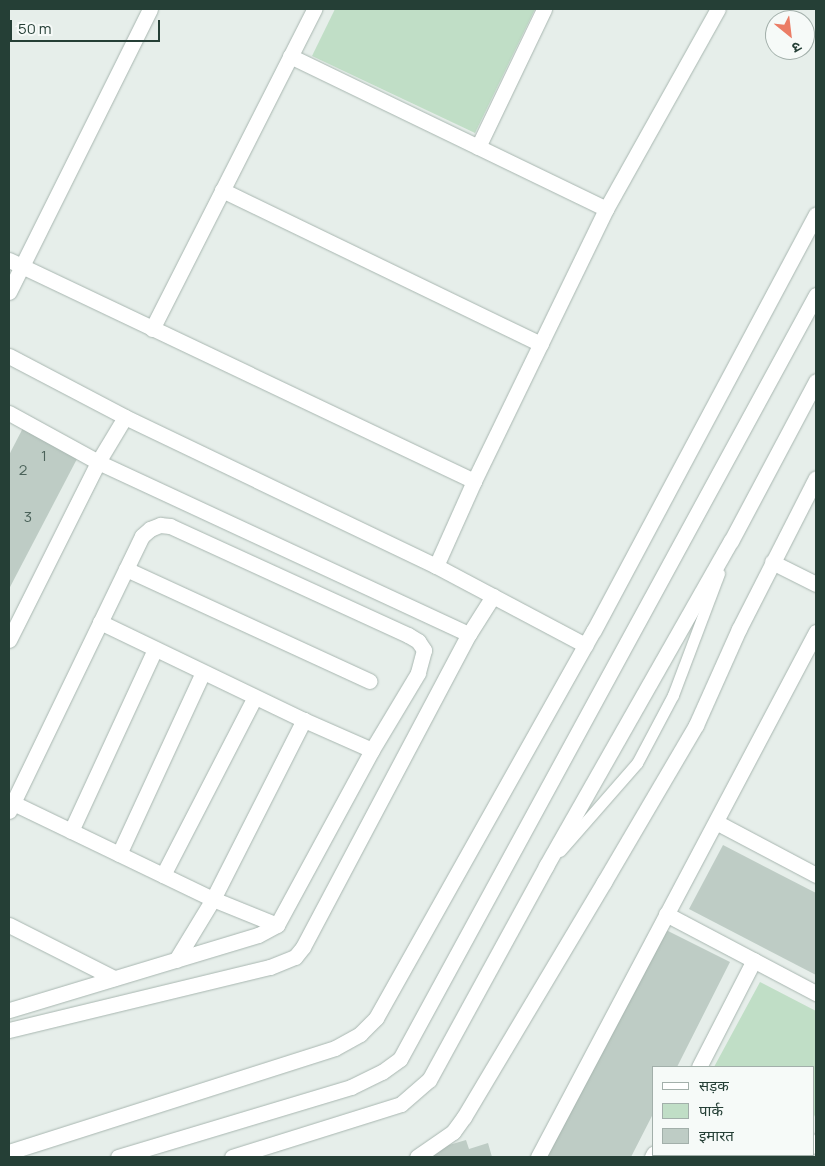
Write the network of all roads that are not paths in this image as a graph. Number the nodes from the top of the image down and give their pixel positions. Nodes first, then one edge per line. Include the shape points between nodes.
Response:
1 (150, 9) edge
2 (314, 9) edge
3 (544, 9) edge
4 (718, 9) edge
5 (290, 56) junction
6 (478, 146) junction
7 (222, 190) junction
8 (606, 209) junction
9 (816, 215) edge
10 (15, 263) edge
11 (9, 292) edge
12 (816, 295) edge
13 (152, 329) junction
14 (541, 344) junction
15 (9, 356) edge
16 (816, 381) edge
17 (9, 413) edge
18 (125, 417) junction
19 (98, 462) junction
20 (816, 478) edge
21 (474, 481) junction
22 (730, 541) junction
23 (772, 562) junction
24 (436, 566) junction
25 (126, 569) junction
26 (816, 584) edge
27 (493, 596) junction
28 (100, 622) junction
29 (816, 632) edge
30 (469, 634) junction
31 (9, 640) edge
32 (585, 645) junction
33 (155, 649) junction
34 (203, 672) junction
35 (369, 681) dead end
36 (256, 697) junction
37 (304, 720) junction
38 (372, 750) junction
39 (10, 805) edge
40 (716, 822) junction
41 (71, 831) junction
42 (119, 854) junction
43 (546, 866) junction
44 (163, 875) junction
45 (816, 875) edge
46 (213, 899) junction
47 (666, 914) junction
48 (9, 925) edge
49 (277, 926) junction
50 (176, 960) junction
51 (754, 960) junction
52 (114, 978) junction
53 (816, 993) edge
54 (9, 1010) edge
55 (9, 1030) edge
56 (700, 1066) edge
57 (9, 1152) edge
58 (118, 1157) edge
59 (232, 1157) edge
60 (417, 1157) edge
61 (538, 1157) edge

1 - 10 street
2 - 5 street
3 - 6 street
4 - 8 street
5 - 6 street
5 - 7 street
6 - 8 street
7 - 13 street
7 - 14 street
8 - 14 street
9 - 32 street
10 - 11 street
10 - 13 street
12 - 58 street via 400,1059 351,1087
13 - 21 street
14 - 21 street
15 - 18 street
16 - 22 street
17 - 19 street
18 - 19 street
18 - 24 street
19 - 30 street
19 - 31 street
20 - 23 street
21 - 24 street
22 - 43 street
22 - 43 lane via 673,695 637,763
23 - 26 street
23 - 60 street via 696,725 487,1082 453,1132
24 - 27 street
25 - 28 street
25 - 35 street
25 - 38 street via 142,536 160,525 170,526 418,641 424,650 418,673
27 - 30 street
27 - 32 street
28 - 33 street
28 - 39 street
29 - 40 street
30 - 55 street via 295,957 270,967
32 - 57 street via 408,963 376,1018 360,1034 335,1048
33 - 34 street
33 - 41 street
34 - 36 street
34 - 42 street
36 - 37 street
36 - 44 street
37 - 38 street
37 - 46 street
38 - 49 street
39 - 41 street
40 - 45 street
40 - 47 street
41 - 42 street
42 - 44 street
43 - 59 street via 429,1080 401,1104
44 - 46 street
46 - 49 street
46 - 50 street
47 - 51 street
47 - 61 street
48 - 52 street
49 - 50 street
50 - 52 street
51 - 53 street
51 - 56 street
52 - 54 street

